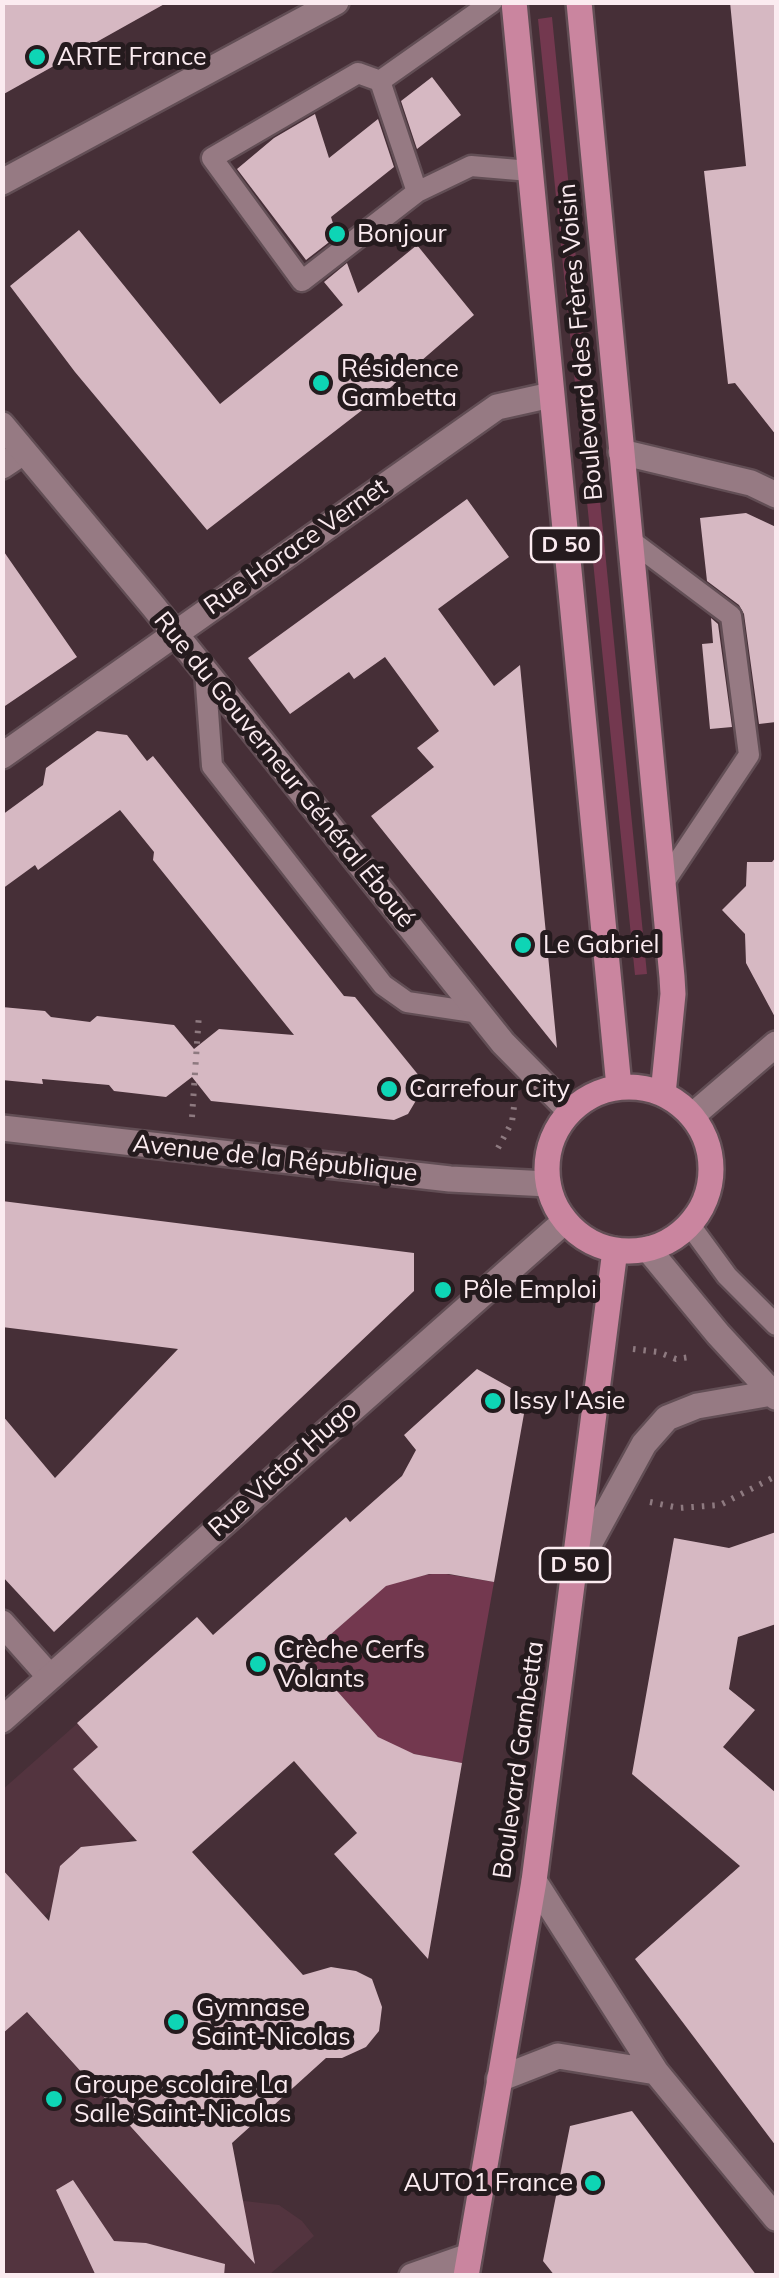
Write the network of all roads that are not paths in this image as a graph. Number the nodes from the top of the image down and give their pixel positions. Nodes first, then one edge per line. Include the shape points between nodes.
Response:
1 (336, 2) edge
2 (492, 2) edge
3 (514, 2) edge
4 (579, 2) edge
5 (380, 81) junction
6 (530, 171) junction
7 (2, 182) edge
8 (417, 192) junction
9 (552, 395) junction
10 (2, 425) edge
11 (622, 452) junction
12 (13, 459) edge
13 (776, 495) edge
14 (630, 540) junction
15 (174, 633) junction
16 (205, 672) junction
17 (2, 756) edge
18 (663, 884) junction
19 (480, 1013) junction
20 (776, 1044) edge
21 (619, 1087) junction
22 (663, 1094) junction
23 (570, 1111) junction
24 (692, 1116) junction
25 (2, 1128) edge
26 (548, 1184) junction
27 (565, 1221) junction
28 (690, 1224) junction
29 (648, 1249) junction
30 (616, 1250) junction
31 (776, 1326) edge
32 (774, 1395) edge
33 (574, 1570) junction
34 (2, 1623) edge
35 (50, 1677) junction
36 (2, 1720) edge
37 (534, 1881) junction
38 (656, 2072) junction
39 (499, 2079) junction
40 (776, 2174) edge
41 (756, 2192) junction
42 (776, 2218) edge
43 (468, 2266) edge
44 (412, 2276) edge

1 - 7 street
2 - 5 lane
3 - 6 main road, Boulevard des Frères Voisin / D 50
4 - 11 main road, Boulevard des Frères Voisin / D 50
5 - 8 lane
5 - 8 lane via 358,73 212,158 302,281
6 - 8 lane via 471,166
6 - 9 main road, Boulevard des Frères Voisin / D 50
9 - 15 street, Rue Horace Vernet via 497,407
9 - 21 main road, Boulevard des Frères Voisin / D 50
10 - 12 street, Rue du Gouverneur Général Éboué
11 - 13 street
11 - 14 main road, Boulevard des Frères Voisin / D 50
12 - 15 street, Rue du Gouverneur Général Éboué
14 - 18 main road, Boulevard des Frères Voisin / D 50
14 - 18 lane via 730,616 749,755
15 - 16 street, Rue du Gouverneur Général Éboué
15 - 17 street, Rue Horace Vernet
16 - 19 street, Rue du Gouverneur Général Éboué
16 - 19 lane via 212,766 384,985 407,1002
18 - 22 main road, Boulevard des Frères Voisin / D 50 via 674,994
19 - 23 street, Rue du Gouverneur Général Éboué
20 - 24 street
21 - 22 main road
21 - 23 main road
22 - 24 main road
23 - 26 main road via 547,1158
24 - 28 main road via 711,1162 706,1196
25 - 26 street, Avenue de la République via 450,1179
26 - 27 main road
27 - 30 main road via 588,1240
27 - 35 street, Rue Victor Hugo
28 - 29 main road
28 - 31 lane via 727,1276
29 - 30 main road
29 - 32 street
30 - 33 main road, Boulevard Gambetta / D 50
32 - 33 street via 697,1406 667,1418 644,1444
33 - 37 main road, Boulevard Gambetta / D 50
34 - 35 street
35 - 36 street, Rue Victor Hugo
37 - 38 street
37 - 39 main road, Boulevard Gambetta / D 50
38 - 39 street via 558,2056
38 - 41 street
39 - 43 main road, Boulevard Gambetta / D 50
40 - 41 street
41 - 42 street
43 - 44 street

